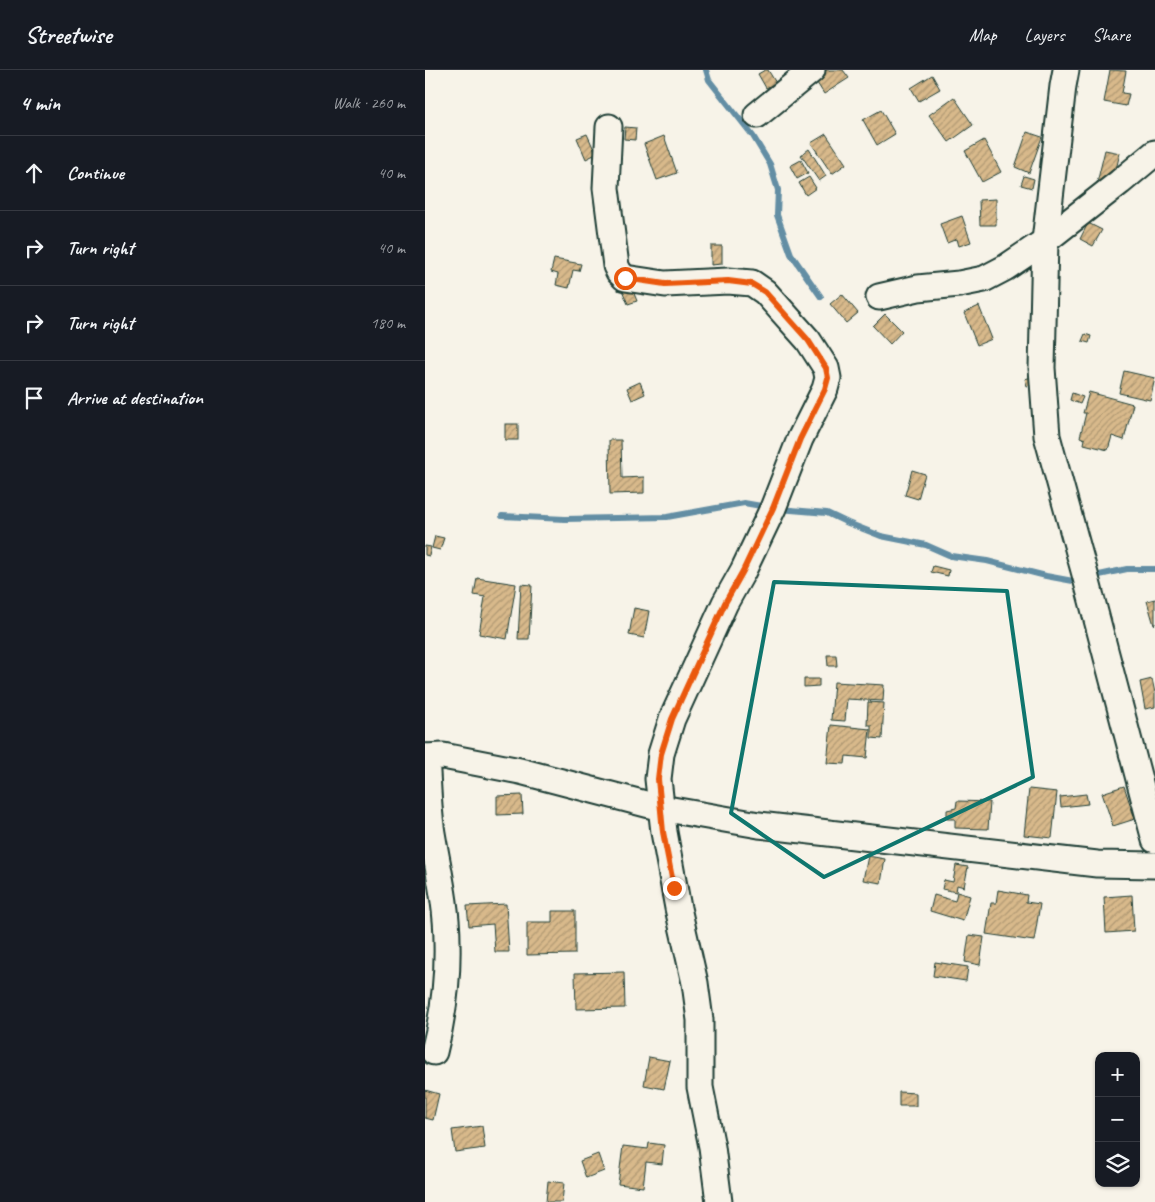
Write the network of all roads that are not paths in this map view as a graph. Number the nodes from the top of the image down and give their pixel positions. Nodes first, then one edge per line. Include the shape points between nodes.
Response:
1 (812, 70) edge
2 (1066, 70) edge
3 (757, 115) dead end
4 (609, 127) dead end
5 (1155, 153) edge
6 (1045, 241) junction
7 (879, 297) dead end
8 (426, 757) edge
9 (661, 808) junction
10 (1155, 840) edge
11 (1155, 865) edge
12 (434, 1052) dead end
13 (719, 1202) edge

1 - 3 street
2 - 6 street
4 - 9 street via 606,188 619,272 625,278 665,284 728,281 752,284 765,292 808,340 826,368 828,378 773,508 672,719 661,754 658,779
5 - 6 street
6 - 7 street via 983,279
6 - 10 street via 1042,368 1047,436
8 - 9 street via 443,756 520,771
8 - 12 street via 447,943 444,997
9 - 11 street via 759,825 1097,864
9 - 13 street via 668,861 695,983 700,1020 700,1087

